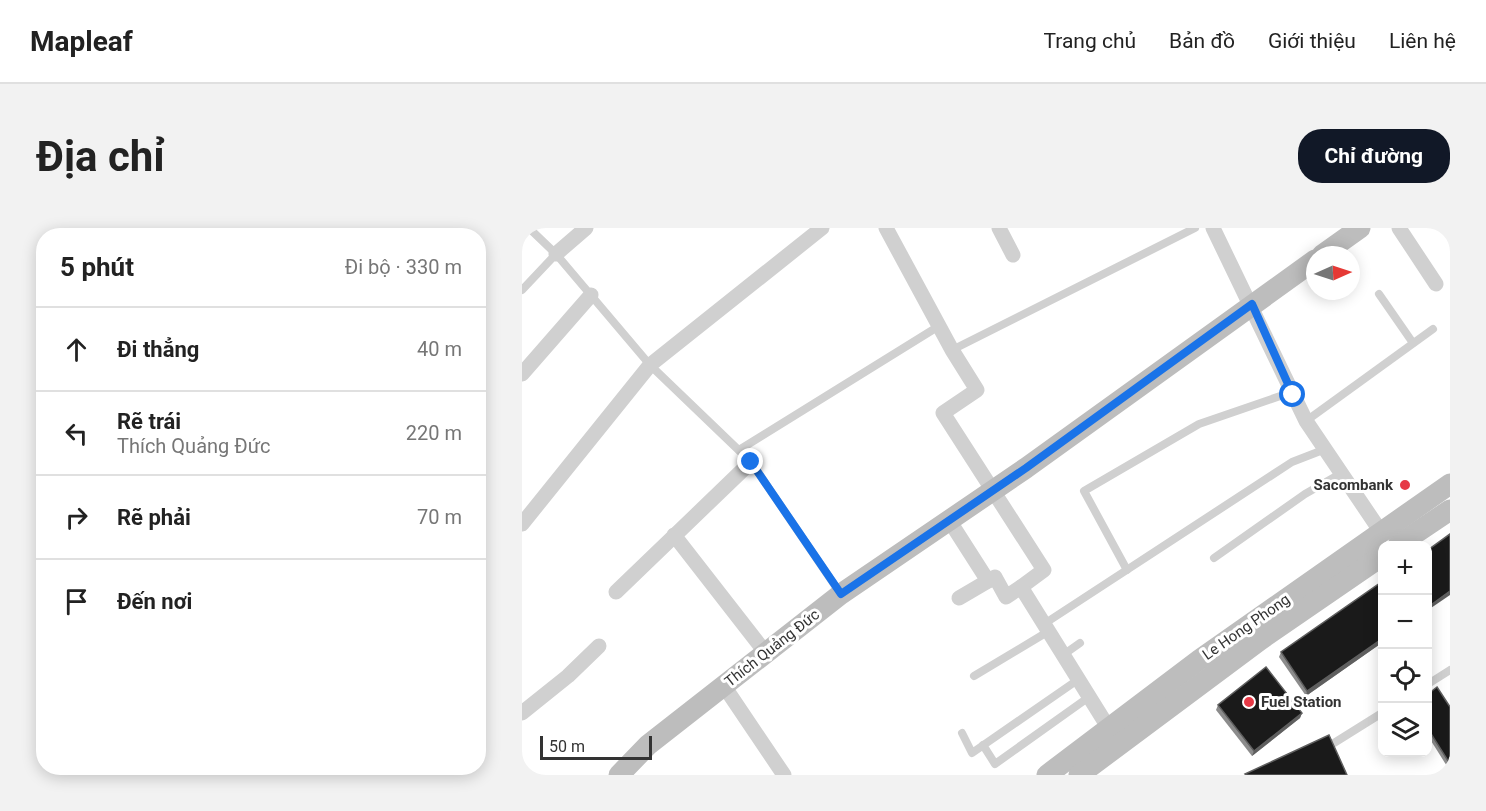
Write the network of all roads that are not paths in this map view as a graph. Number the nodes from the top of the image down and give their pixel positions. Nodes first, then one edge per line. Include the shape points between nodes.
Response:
1 (529, 228) edge
2 (586, 228) edge
3 (822, 228) edge
4 (886, 228) edge
5 (999, 228) edge
6 (1195, 228) edge
7 (1213, 228) edge
8 (1360, 228) edge
9 (1399, 228) edge
10 (1335, 246) edge
11 (556, 254) junction
12 (1013, 255) dead end
13 (1306, 266) edge
14 (1436, 284) dead end
15 (522, 290) edge
16 (1379, 294) dead end
17 (591, 295) junction
18 (1252, 304) junction
19 (939, 326) junction
20 (1433, 328) dead end
21 (1413, 344) junction
22 (952, 350) junction
23 (650, 365) junction
24 (522, 374) edge
25 (1292, 392) junction
26 (1306, 422) junction
27 (739, 450) junction
28 (1323, 450) junction
29 (751, 462) junction
30 (1340, 474) junction
31 (1450, 484) edge
32 (992, 492) junction
33 (1450, 510) edge
34 (949, 520) junction
35 (522, 524) edge
36 (1381, 532) junction
37 (674, 535) junction
38 (1405, 541) edge
39 (1214, 558) dead end
40 (1378, 559) edge
41 (1127, 570) junction
42 (988, 581) junction
43 (1021, 587) junction
44 (616, 592) dead end
45 (841, 594) junction
46 (958, 598) dead end
47 (1046, 628) junction
48 (1080, 643) dead end
49 (599, 646) dead end
50 (765, 652) junction
51 (1063, 655) junction
52 (1205, 668) junction
53 (1450, 670) edge
54 (974, 676) dead end
55 (1078, 679) junction
56 (1432, 681) edge
57 (724, 686) junction
58 (1089, 697) junction
59 (522, 712) edge
60 (1142, 714) junction
61 (1378, 715) edge
62 (1108, 727) junction
63 (962, 733) dead end
64 (1334, 743) edge
65 (983, 745) junction
66 (618, 775) edge
67 (784, 775) edge
68 (1047, 775) edge
69 (1079, 775) edge

1 - 11 lane
2 - 11 street
3 - 23 street
4 - 19 street
5 - 12 street
6 - 22 lane
7 - 18 street
8 - 10 street
9 - 14 street
11 - 15 lane
11 - 17 lane
13 - 18 street, Thích Quảng Đức
16 - 21 lane
17 - 23 lane
17 - 24 street
18 - 25 street
18 - 32 street, Thích Quảng Đức
19 - 22 street
19 - 27 lane
20 - 21 lane
21 - 26 lane
22 - 32 street via 978,390 943,413
23 - 27 lane
23 - 35 street
25 - 26 street
25 - 41 lane via 1199,424 1084,490
26 - 28 street
27 - 29 lane
28 - 30 street
28 - 41 lane via 1292,462
29 - 37 street
29 - 45 lane
30 - 36 street
30 - 39 lane
31 - 36 street, Le Hong Phong
32 - 34 street, Thích Quảng Đức
32 - 43 street via 1044,570
33 - 38 street
34 - 42 street
34 - 45 street, Thích Quảng Đức
36 - 52 street, Le Hong Phong
37 - 44 street
37 - 50 street
40 - 52 street, Le Hong Phong
41 - 47 lane
42 - 43 street via 995,577 1006,597
42 - 46 street
43 - 47 street
45 - 50 street, Thích Quảng Đức
47 - 51 street
47 - 54 lane
48 - 51 lane
49 - 59 street
50 - 57 street, Thích Quảng Đức
51 - 55 street
52 - 60 street, Le Hong Phong
53 - 56 lane
55 - 58 street
55 - 65 lane
57 - 66 street, Thích Quảng Đức via 648,745
57 - 67 street
58 - 62 street
58 - 65 lane via 995,764
60 - 62 street, Le Hong Phong
60 - 69 street, Le Hong Phong
61 - 64 lane
62 - 68 street, Le Hong Phong
63 - 65 lane via 972,753

